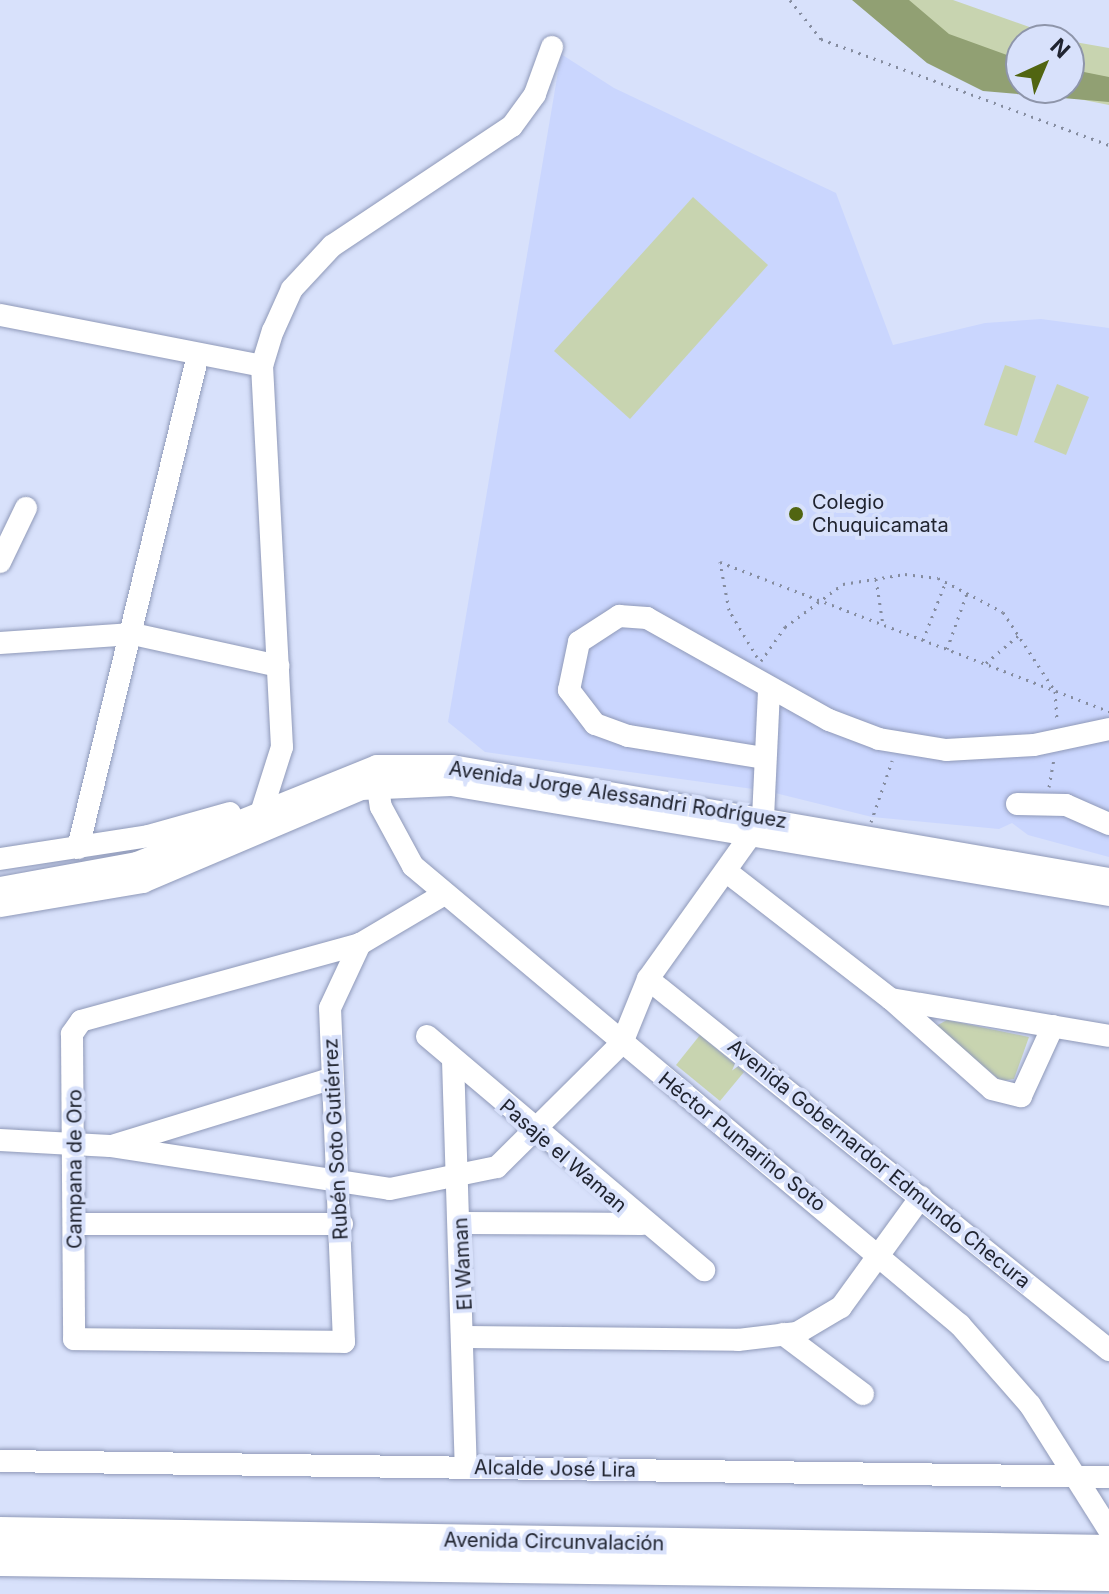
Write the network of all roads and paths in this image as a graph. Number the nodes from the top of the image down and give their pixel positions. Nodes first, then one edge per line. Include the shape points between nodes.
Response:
1 (790, 0) edge
2 (552, 47) dead end
3 (1109, 145) edge
4 (0, 315) edge
5 (198, 355) junction
6 (262, 366) junction
7 (26, 508) dead end
8 (0, 562) edge
9 (876, 579) junction
10 (946, 581) junction
11 (968, 590) junction
12 (819, 600) junction
13 (883, 625) junction
14 (1020, 634) junction
15 (132, 635) junction
16 (923, 640) junction
17 (0, 643) edge
18 (947, 649) junction
19 (985, 664) junction
20 (279, 666) junction
21 (761, 677) junction
22 (1055, 691) junction
23 (1109, 711) edge
24 (1109, 729) edge
25 (1058, 740) junction
26 (900, 742) junction
27 (764, 758) junction
28 (376, 777) junction
29 (266, 803) junction
30 (1046, 803) junction
31 (1017, 804) dead end
32 (763, 818) junction
33 (1109, 824) edge
34 (747, 835) junction
35 (868, 837) junction
36 (78, 848) junction
37 (0, 859) edge
38 (1009, 870) junction
39 (727, 872) junction
40 (1109, 879) edge
41 (0, 888) edge
42 (443, 895) junction
43 (1109, 895) edge
44 (0, 906) edge
45 (360, 944) junction
46 (648, 979) junction
47 (891, 999) junction
48 (1053, 1026) junction
49 (427, 1036) dead end
50 (1109, 1036) edge
51 (622, 1043) junction
52 (453, 1060) junction
53 (329, 1079) junction
54 (537, 1135) junction
55 (0, 1140) edge
56 (75, 1144) junction
57 (110, 1146) junction
58 (457, 1180) junction
59 (339, 1185) junction
60 (921, 1197) junction
61 (462, 1223) junction
62 (77, 1224) junction
63 (342, 1224) junction
64 (642, 1224) junction
65 (883, 1257) junction
66 (704, 1270) dead end
67 (783, 1334) junction
68 (466, 1337) junction
69 (344, 1342) joint
70 (1109, 1350) edge
71 (863, 1394) dead end
72 (0, 1461) edge
73 (466, 1468) junction
74 (1076, 1475) junction
75 (1109, 1477) edge
76 (1109, 1490) edge
77 (1105, 1523) edge
78 (0, 1533) edge
79 (1109, 1551) edge
80 (0, 1560) edge
81 (1109, 1575) edge

1 - 3 path via 821,39
2 - 6 street via 535,94 512,126 332,246 292,289
4 - 5 street
5 - 6 street
5 - 15 street
6 - 20 street
7 - 8 street
9 - 10 path via 905,574
9 - 12 path via 843,584
9 - 13 path
10 - 11 path
10 - 16 path
11 - 14 path
11 - 18 path
12 - 13 path
12 - 21 path via 785,627
12 - 21 path via 720,562 729,610
13 - 16 path
14 - 19 path
14 - 22 path
15 - 17 street
15 - 20 street
15 - 36 street
16 - 18 path
18 - 19 path
19 - 22 path
20 - 29 street via 282,747
21 - 26 street via 829,720
21 - 27 street
21 - 27 street via 676,631 619,616 579,642 569,690 595,724 628,736
22 - 23 path
22 - 25 path
24 - 25 street
25 - 26 street via 946,750
25 - 30 path
26 - 35 path
27 - 32 street
28 - 29 street, Avenida Jorge Alessandri Rodríguez
28 - 32 street, Avenida Jorge Alessandri Rodríguez via 452,766
28 - 34 street, Avenida Jorge Alessandri Rodríguez
28 - 42 street, Héctor Pumarino Soto via 413,866
28 - 44 street, Avenida Jorge Alessandri Rodríguez via 143,882
29 - 36 street
29 - 41 street, Avenida Jorge Alessandri Rodríguez via 137,863
30 - 31 street
30 - 33 street
32 - 34 street
32 - 35 street, Avenida Jorge Alessandri Rodríguez
34 - 38 street, Avenida Jorge Alessandri Rodríguez
34 - 39 street
35 - 38 street, Avenida Jorge Alessandri Rodríguez
36 - 37 street
38 - 40 street, Avenida Jorge Alessandri Rodríguez
38 - 43 street, Avenida Jorge Alessandri Rodríguez
39 - 46 street
39 - 47 street
42 - 45 street
42 - 51 street, Héctor Pumarino Soto
45 - 53 street, Rubén Soto Gutiérrez via 330,1008
45 - 56 street, Campana de Oro via 81,1021 72,1034
46 - 51 street
46 - 60 street, Avenida Gobernardor Edmundo Checura
47 - 48 street
47 - 48 street via 992,1089 1021,1096
48 - 50 street
49 - 52 street, Pasaje el Waman
51 - 54 street
51 - 65 street, Héctor Pumarino Soto
52 - 54 street, Pasaje el Waman
52 - 58 street, El Waman
53 - 57 street
53 - 59 street, Rubén Soto Gutiérrez
54 - 58 street via 497,1167
54 - 64 street, Pasaje el Waman
55 - 56 street
56 - 57 street
56 - 62 street, Campana de Oro
57 - 59 street
58 - 59 street via 390,1189
58 - 61 street, El Waman
59 - 63 street, Rubén Soto Gutiérrez
60 - 65 street
60 - 70 street, Avenida Gobernardor Edmundo Checura
61 - 64 street
61 - 68 street, El Waman
62 - 63 street
62 - 69 street, Campana de Oro via 74,1339
63 - 69 street, Rubén Soto Gutiérrez
64 - 66 street, Pasaje el Waman
65 - 67 street via 841,1307
65 - 74 street, Héctor Pumarino Soto via 960,1325 1030,1405
67 - 68 street
67 - 71 street
68 - 73 street, El Waman
72 - 73 street, Alcalde José Lira
73 - 74 street, Alcalde José Lira
74 - 75 street, Alcalde José Lira
74 - 77 street, Héctor Pumarino Soto
76 - 77 street
78 - 79 highway, Avenida Circunvalación
80 - 81 highway, Avenida Circunvalación

